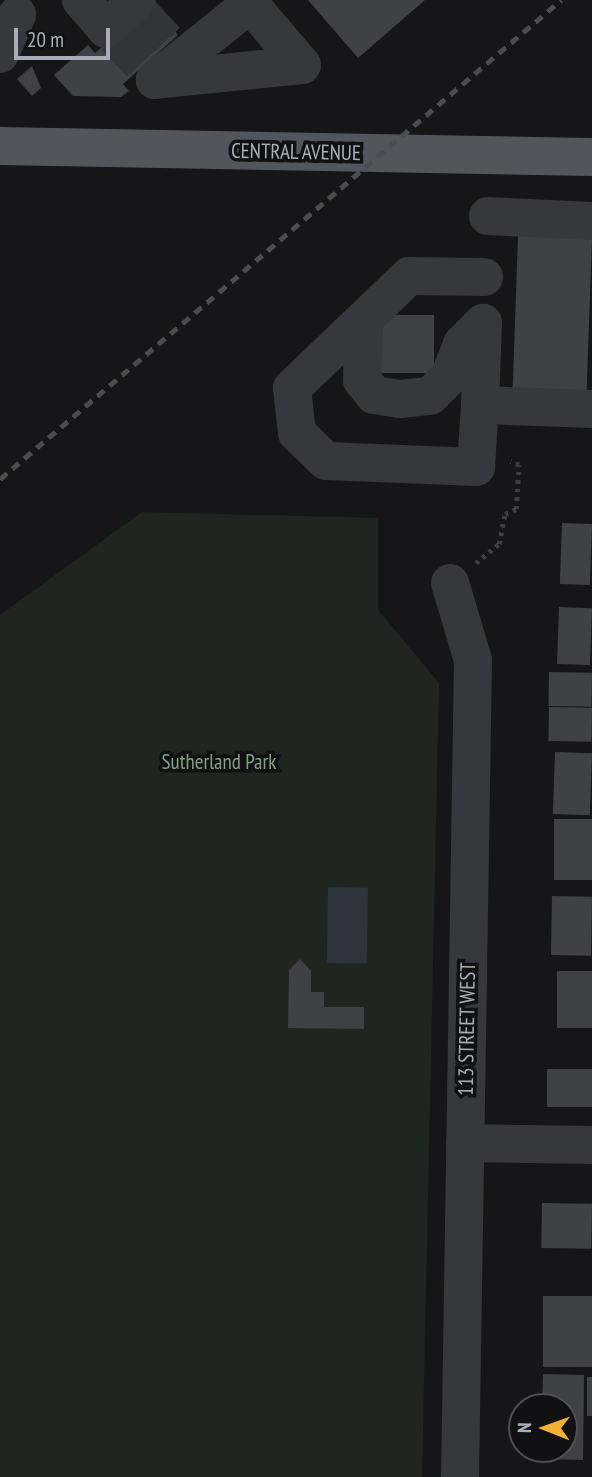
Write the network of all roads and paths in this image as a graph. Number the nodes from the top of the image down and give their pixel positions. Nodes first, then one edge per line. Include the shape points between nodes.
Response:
1 (81, 0) edge
2 (248, 2) edge
3 (17, 13) edge
4 (126, 16) tunnel mouth
5 (0, 54) edge
6 (0, 146) edge
7 (592, 157) edge
8 (488, 216) dead end
9 (592, 221) edge
10 (484, 277) dead end
11 (364, 320) junction
12 (480, 405) junction
13 (592, 409) edge
14 (516, 509) dead end
15 (499, 544) dead end
16 (450, 583) dead end
17 (465, 1143) junction
18 (592, 1145) edge
19 (460, 1477) edge

1 - 4 street
2 - 2 street via 302,65 162,62
3 - 5 street
6 - 7 main road, CENTRAL AVENUE
8 - 9 street
10 - 11 street via 408,276
11 - 12 street via 362,380 374,395 400,399 430,396 449,377 462,344 483,323
11 - 12 street via 292,388 297,433 326,461 476,467
12 - 13 street
14 - 15 path via 505,514
16 - 17 street, 113 STREET WEST via 472,660
17 - 18 street
17 - 19 street, 113 STREET WEST

